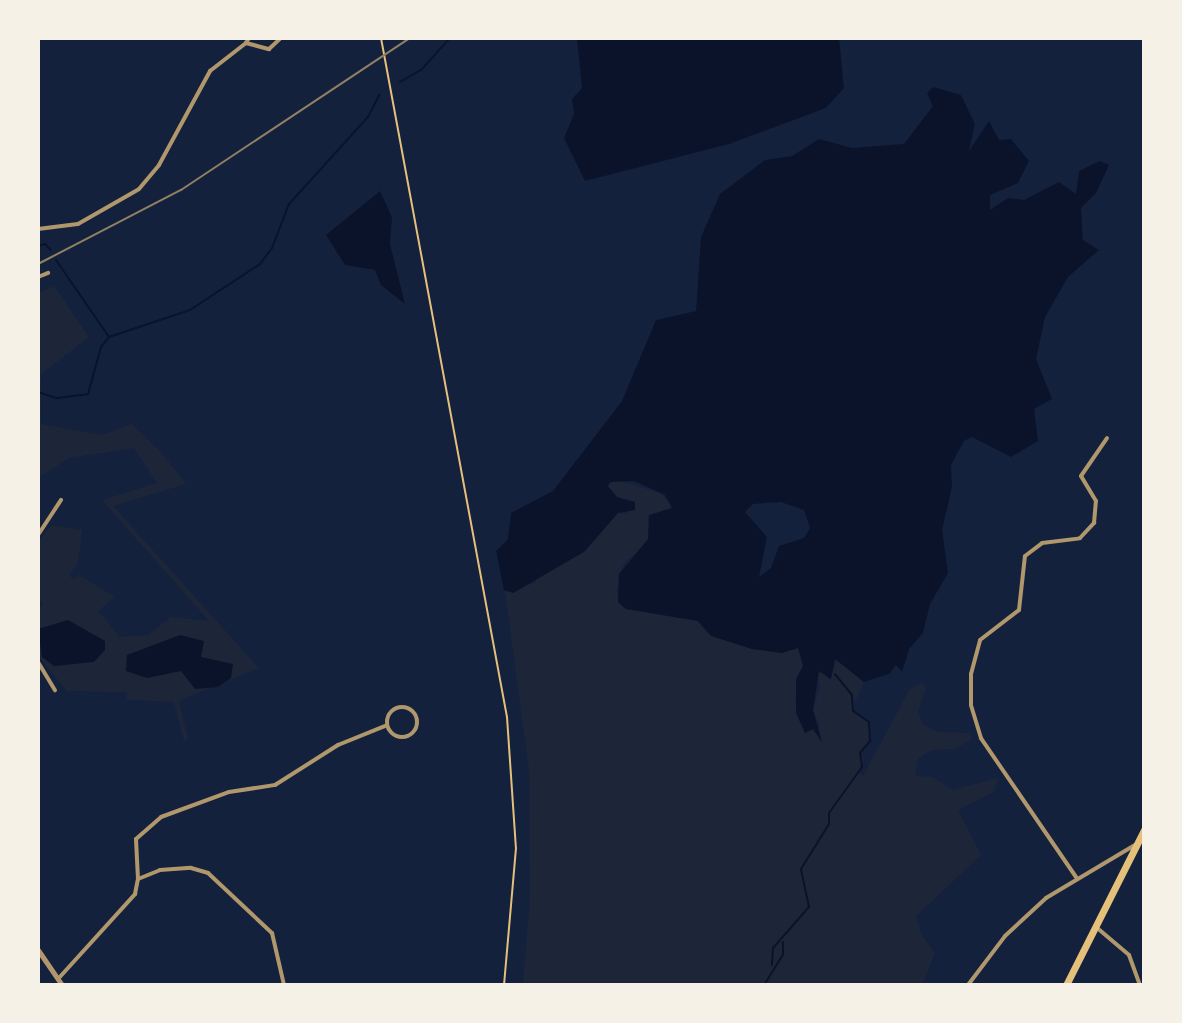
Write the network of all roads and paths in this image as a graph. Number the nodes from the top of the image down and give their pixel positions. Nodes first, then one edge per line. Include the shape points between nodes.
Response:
1 (281, 38) edge
2 (381, 38) edge
3 (247, 40) edge
4 (38, 229) edge
5 (48, 273) dead end
6 (38, 277) edge
7 (1107, 438) dead end
8 (61, 500) dead end
9 (38, 535) edge
10 (38, 662) edge
11 (55, 690) dead end
12 (385, 726) junction
13 (1144, 830) edge
14 (1137, 845) junction
15 (1076, 877) junction
16 (138, 879) junction
17 (1096, 927) junction
18 (38, 950) edge
19 (60, 982) edge
20 (284, 985) edge
21 (504, 985) edge
22 (968, 985) edge
23 (1066, 985) edge
24 (1140, 985) edge

1 - 3 street via 269,49
2 - 21 path via 510,741 515,877
3 - 4 street via 210,71 164,156 139,189 78,224
5 - 6 street
7 - 15 street via 1081,476 1096,501 1094,523 1080,538 1042,543 1025,556 1019,610 980,640 971,674 971,705 981,738
8 - 9 street
10 - 11 street
12 - 12 street via 407,736 416,718 399,708
12 - 16 street via 338,745 275,785 229,792 161,817 136,839
13 - 14 main road
14 - 15 street
14 - 17 main road
15 - 22 street via 1012,929
16 - 19 street via 135,894
16 - 20 street via 172,867 208,873 272,933
17 - 23 main road
17 - 24 street via 1129,955
18 - 19 street

